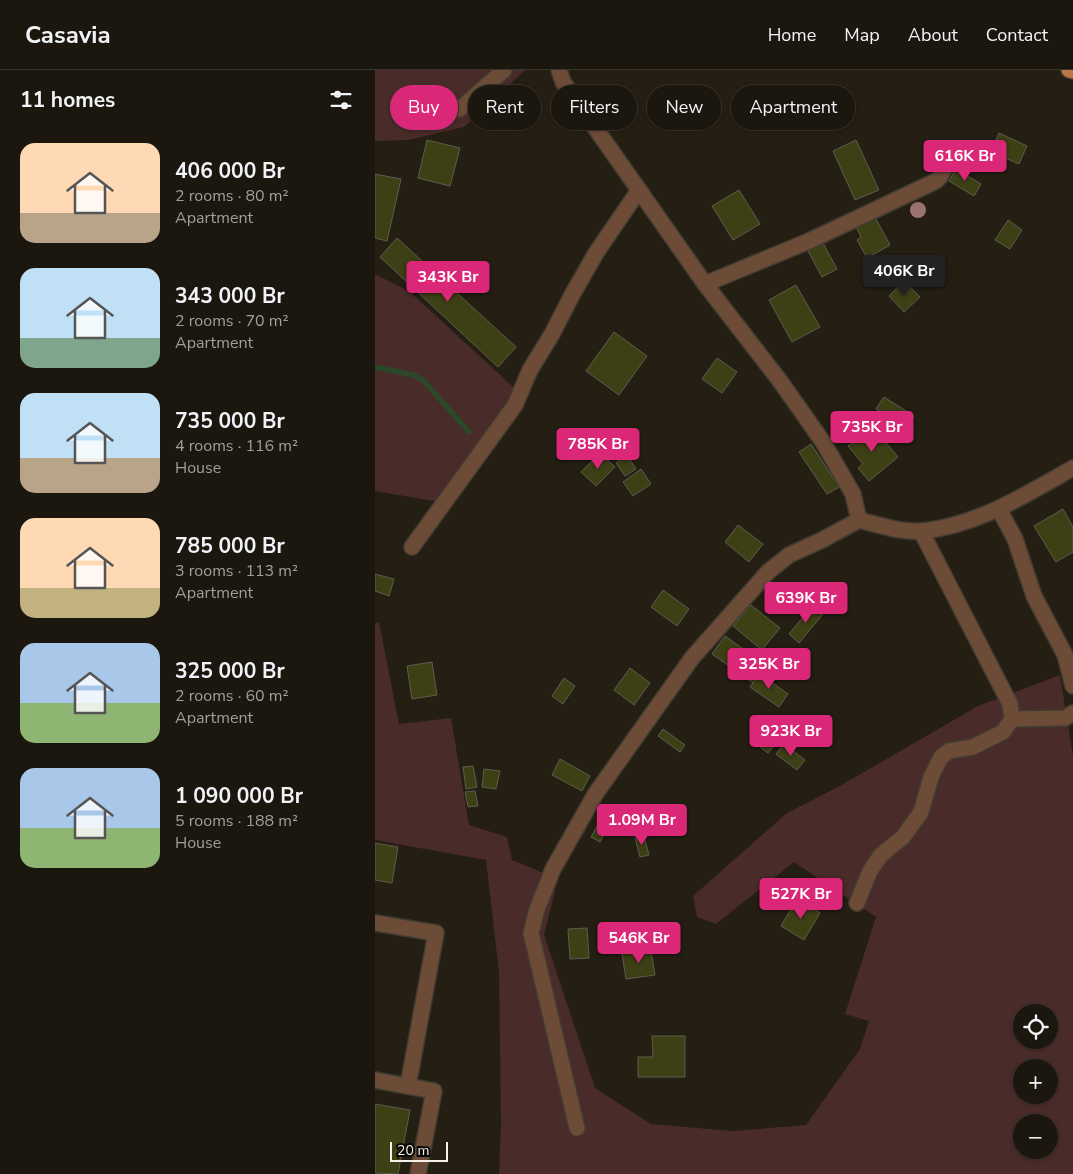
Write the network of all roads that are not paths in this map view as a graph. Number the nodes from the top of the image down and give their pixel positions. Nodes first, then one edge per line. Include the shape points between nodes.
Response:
1 (504, 70) edge
2 (559, 70) edge
3 (1069, 70) edge
4 (1073, 71) edge
5 (460, 108) dead end
6 (953, 154) dead end
7 (639, 190) junction
8 (705, 284) junction
9 (1073, 468) edge
10 (999, 509) junction
11 (859, 520) junction
12 (921, 531) junction
13 (412, 547) dead end
14 (1073, 686) edge
15 (1073, 713) edge
16 (1012, 719) junction
17 (857, 903) dead end
18 (375, 923) edge
19 (375, 1080) edge
20 (408, 1086) junction
21 (577, 1128) dead end
22 (418, 1174) edge

1 - 5 street
2 - 7 street via 563,82
3 - 4 main road
6 - 8 street via 936,181 809,241
7 - 8 street
7 - 13 street via 596,253 530,370 515,405
8 - 11 street via 823,442 853,494
9 - 10 street
10 - 12 street via 957,525
10 - 14 street via 1015,539 1034,596 1065,655
11 - 12 street via 888,528
11 - 21 street via 789,555 749,593 686,666 596,793 553,869 531,933
12 - 16 street via 1010,704
15 - 16 street via 1065,718
16 - 17 street via 1003,732 973,747 949,751 941,758 931,776 921,812 903,837 881,855 870,871
18 - 20 street via 436,933
19 - 20 street
20 - 22 street via 434,1092

